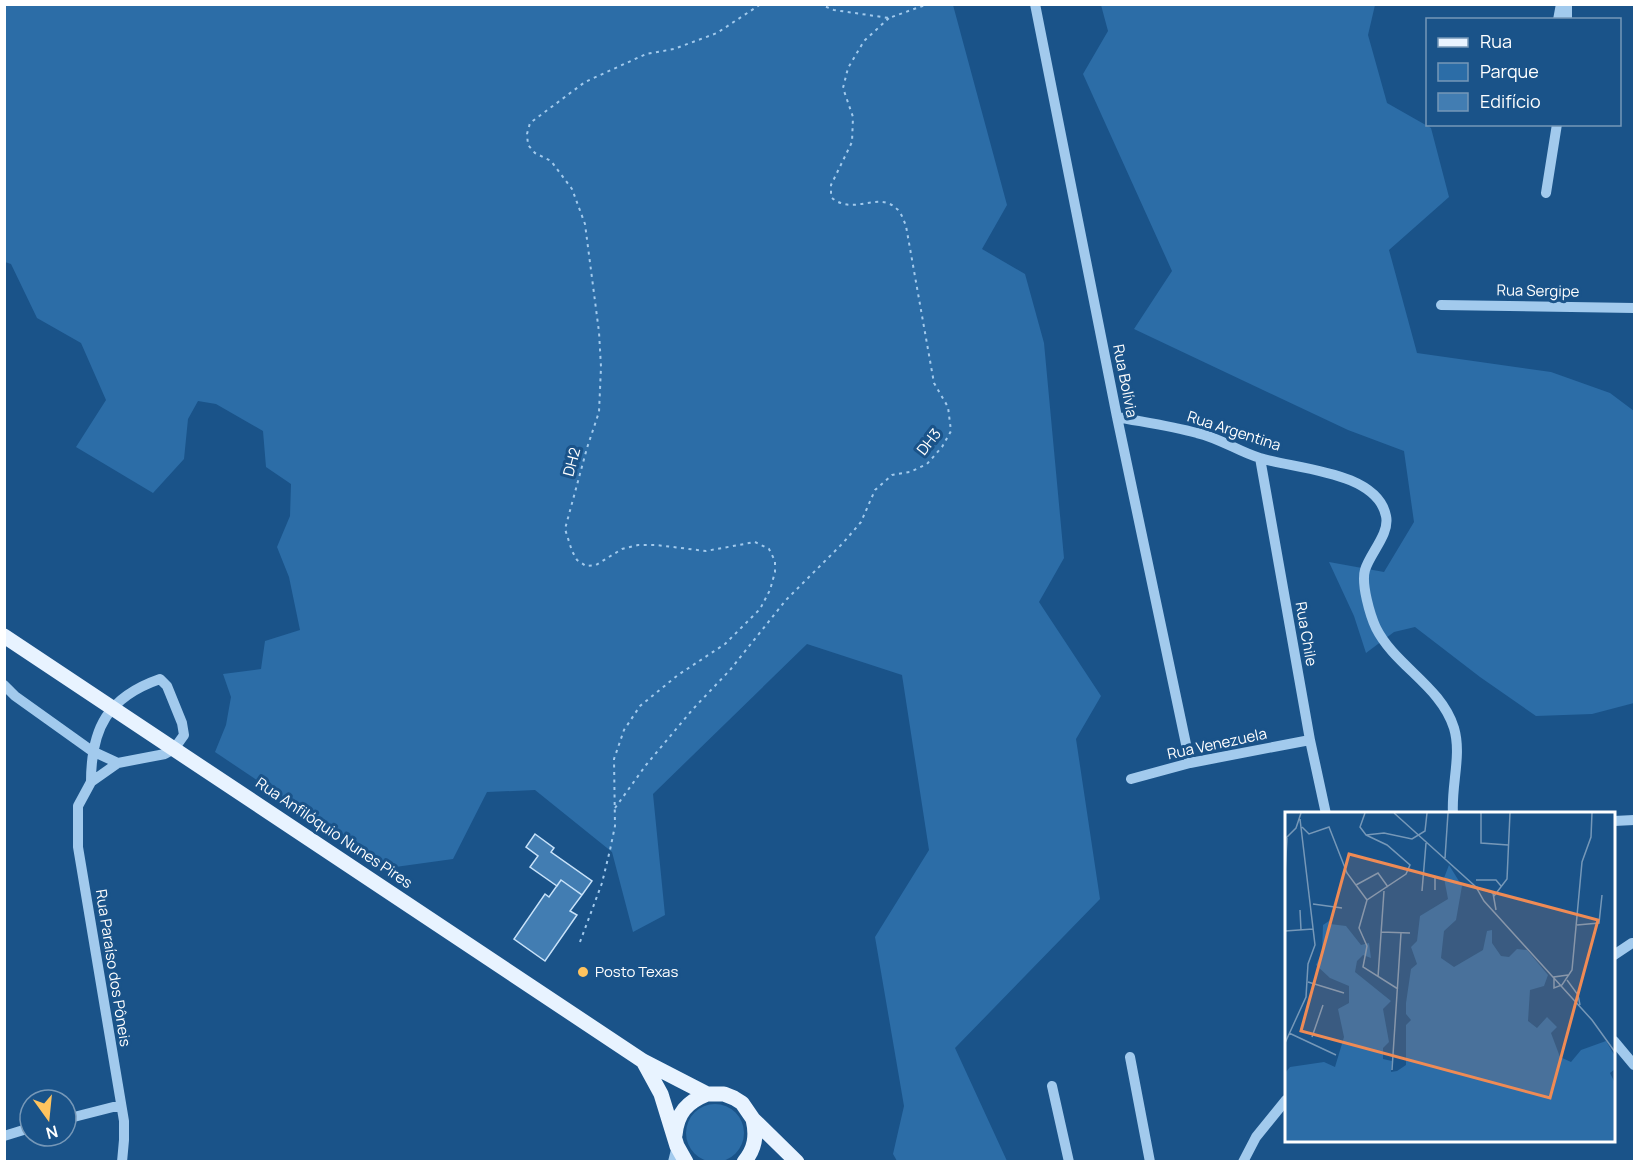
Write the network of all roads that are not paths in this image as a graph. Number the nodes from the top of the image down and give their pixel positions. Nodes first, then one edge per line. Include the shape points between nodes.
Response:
1 (1035, 4) edge
2 (1557, 126) edge
3 (1546, 193) dead end
4 (1442, 305) dead end
5 (1635, 308) edge
6 (1117, 417) junction
7 (1260, 458) junction
8 (4, 636) edge
9 (4, 685) edge
10 (111, 708) junction
11 (1310, 740) junction
12 (174, 750) junction
13 (92, 751) junction
14 (118, 763) junction
15 (1190, 763) junction
16 (1131, 779) dead end
17 (91, 782) junction
18 (1326, 812) edge
19 (1453, 812) edge
20 (1635, 820) edge
21 (1615, 821) edge
22 (1632, 943) dead end
23 (1615, 953) edge
24 (1615, 1042) edge
25 (1130, 1057) dead end
26 (643, 1061) junction
27 (1635, 1065) edge
28 (1052, 1086) dead end
29 (707, 1094) junction
30 (1285, 1102) edge
31 (121, 1105) junction
32 (78, 1116) edge
33 (753, 1119) junction
34 (676, 1140) junction
35 (122, 1161) edge
36 (673, 1161) edge
37 (686, 1161) edge
38 (744, 1161) edge
39 (796, 1161) edge
40 (1069, 1161) edge
41 (1147, 1161) edge
42 (1243, 1161) edge

1 - 6 street, Rua Bolívia
2 - 3 street
4 - 5 street, Rua Sergipe
6 - 7 street, Rua Argentina via 1198,433
6 - 15 street, Rua Bolívia
7 - 11 street, Rua Chile
7 - 19 street, Rua Argentina via 1329,472 1368,490 1383,505 1385,530 1364,572 1367,600 1376,628 1392,652 1444,707 1454,728 1458,752
8 - 10 main road, Rua Anfilóquio Nunes Pires
9 - 13 street
10 - 12 main road, Rua Anfilóquio Nunes Pires
10 - 12 street via 130,693 160,679 183,723 184,735
10 - 13 street, Rua Paraíso dos Pôneis
11 - 15 street, Rua Venezuela
11 - 18 street, Rua Chile
12 - 14 street, Rua Paraíso dos Pôneis
12 - 26 main road, Rua Anfilóquio Nunes Pires
13 - 14 street
13 - 17 street, Rua Paraíso dos Pôneis
14 - 17 street, Rua Paraíso dos Pôneis
15 - 16 street, Rua Venezuela
17 - 31 street, Rua Paraíso dos Pôneis via 78,806 78,848
20 - 21 street
22 - 23 street
24 - 27 street
25 - 41 street
26 - 29 main road, Rua Anfilóquio Nunes Pires
26 - 34 main road, Rua Anfilóquio Nunes Pires via 661,1094
28 - 40 street
29 - 33 main road, Rua Anfilóquio Nunes Pires via 734,1098
29 - 34 main road via 686,1106 680,1115
30 - 42 street via 1256,1137
31 - 32 street
31 - 35 street, Rua Paraíso dos Pôneis
33 - 38 main road via 756,1138
33 - 39 main road, Rua Anfilóquio Nunes Pires
34 - 36 street
34 - 37 main road, Rua Anfilóquio Nunes Pires

